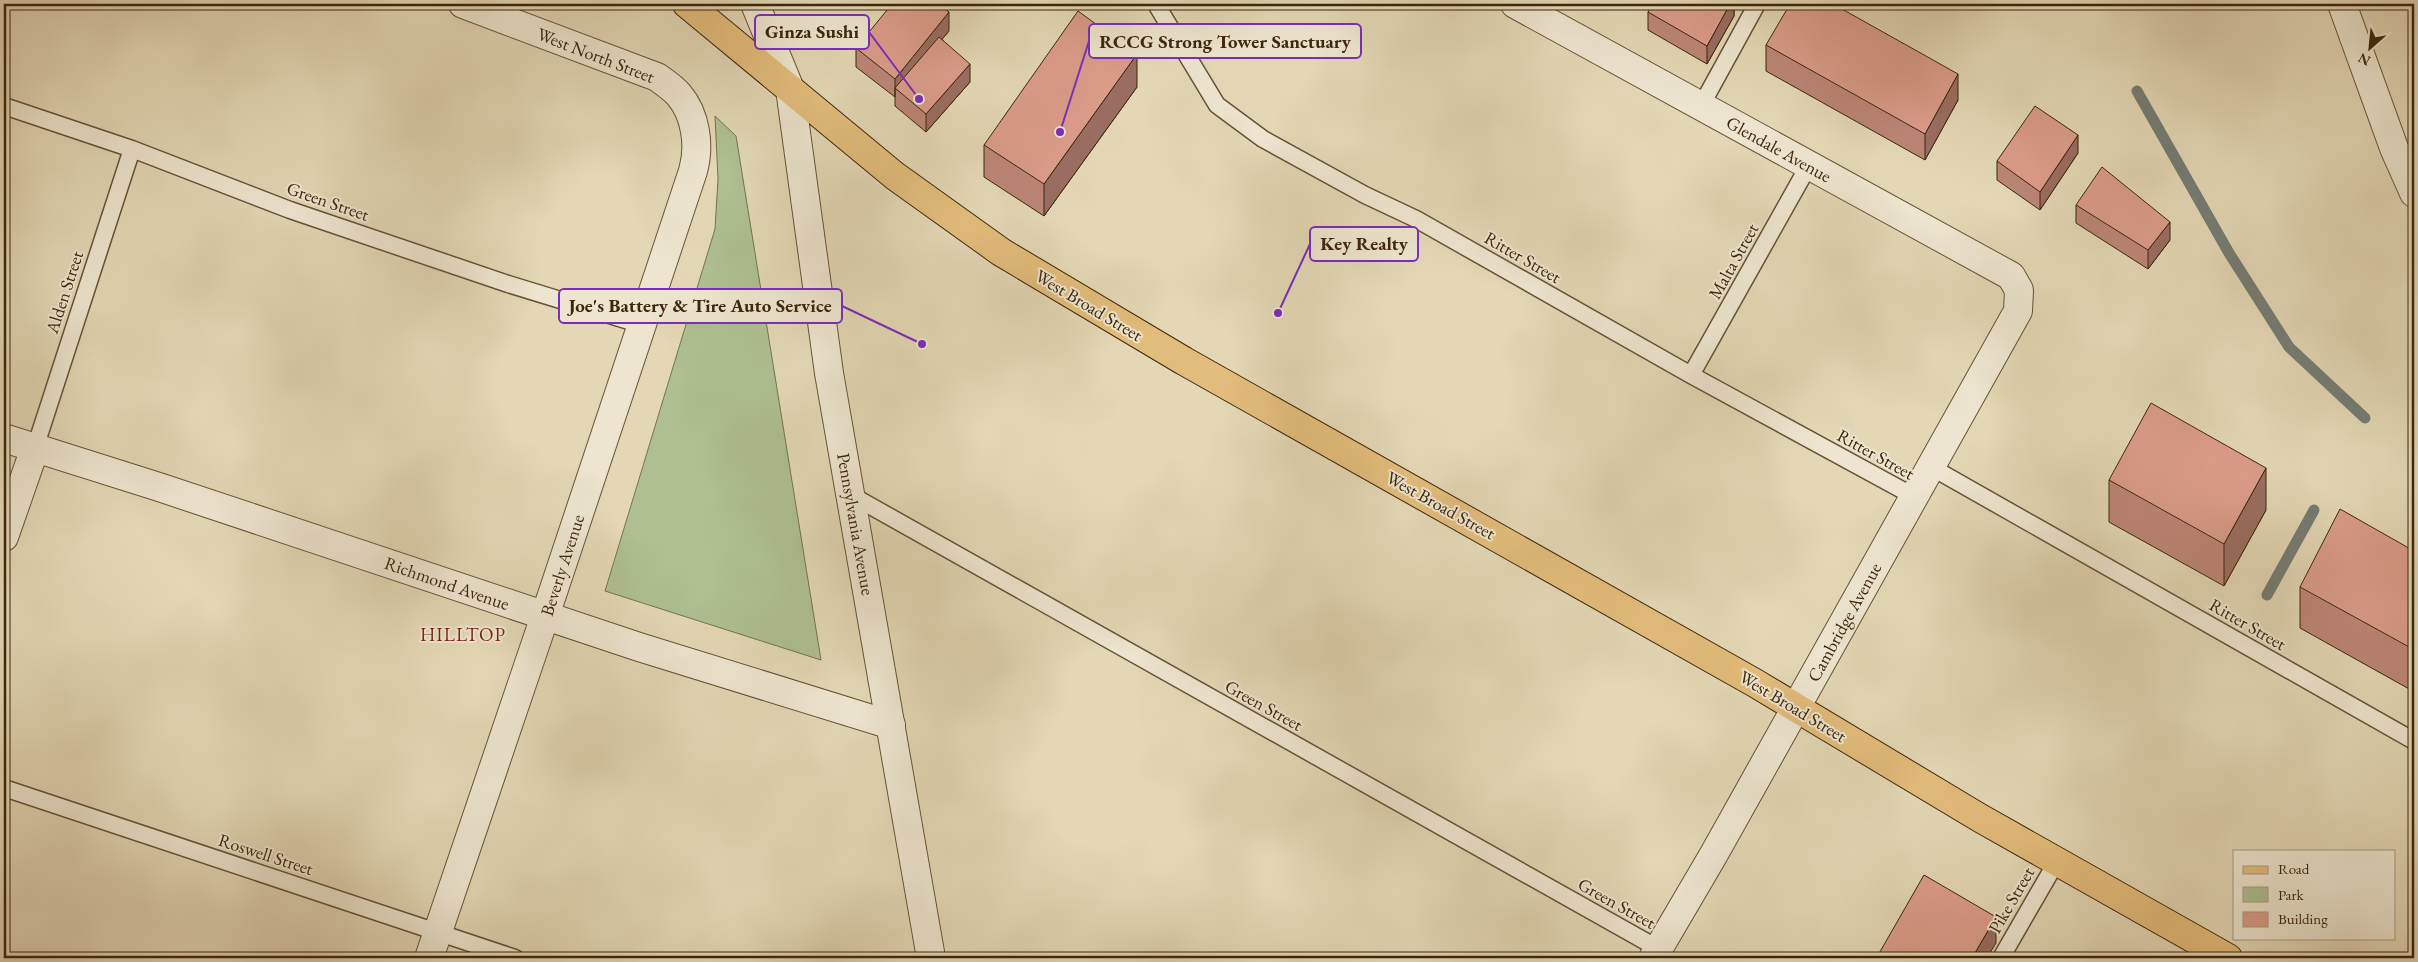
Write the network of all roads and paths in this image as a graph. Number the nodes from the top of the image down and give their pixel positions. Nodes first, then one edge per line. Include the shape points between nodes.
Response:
1 (463, 4) edge
2 (687, 4) edge
3 (754, 4) edge
4 (1156, 4) edge
5 (1515, 4) edge
6 (1756, 4) edge
7 (2342, 4) edge
8 (790, 89) junction
9 (4, 106) edge
10 (1701, 106) junction
11 (132, 149) junction
12 (1809, 165) junction
13 (693, 171) joint
14 (2414, 193) edge
15 (2018, 311) joint
16 (642, 325) junction
17 (1691, 375) junction
18 (4, 438) edge
19 (34, 448) junction
20 (1932, 468) junction
21 (851, 495) junction
22 (1915, 497) junction
23 (4, 537) edge
24 (546, 616) junction
25 (1796, 708) junction
26 (891, 725) junction
27 (2414, 741) edge
28 (4, 788) edge
29 (2057, 861) junction
30 (438, 932) junction
31 (1656, 953) edge
32 (429, 958) edge
33 (515, 958) edge
34 (931, 958) edge
35 (2001, 958) edge
36 (2228, 958) edge

1 - 13 street, West North Street via 657,76 679,95 690,113 697,141
2 - 8 main road, West Broad Street
3 - 8 street, Pennsylvania Avenue
4 - 17 lane, Ritter Street via 1217,105 1263,138 1365,195 1416,219
5 - 10 street, Glendale Avenue
6 - 10 lane
7 - 14 street via 2394,148
8 - 21 street, Pennsylvania Avenue via 830,373
8 - 25 main road, West Broad Street via 895,176 1000,252 1184,361
9 - 11 lane, Green Street
10 - 12 street, Glendale Avenue
11 - 16 lane, Green Street via 290,210 508,284
11 - 19 lane, Alden Street
12 - 15 street, Glendale Avenue via 2011,276 2020,290
12 - 17 lane, Malta Street
13 - 16 street, Beverly Avenue
15 - 20 street, Cambridge Avenue
16 - 24 street, Beverly Avenue
17 - 22 lane, Ritter Street
18 - 19 street, Richmond Avenue
19 - 23 street
19 - 24 street, Richmond Avenue
20 - 22 street, Cambridge Avenue
20 - 27 lane, Ritter Street
21 - 26 street, Pennsylvania Avenue
21 - 31 lane, Green Street
22 - 25 street, Cambridge Avenue
24 - 26 street, Richmond Avenue
24 - 30 street, Beverly Avenue
25 - 29 main road, West Broad Street
25 - 31 street, Cambridge Avenue
26 - 34 street, Pennsylvania Avenue
28 - 30 lane, Roswell Street
29 - 35 lane, Pike Street
29 - 36 main road, West Broad Street
30 - 32 street, Beverly Avenue
30 - 33 lane, Roswell Street

